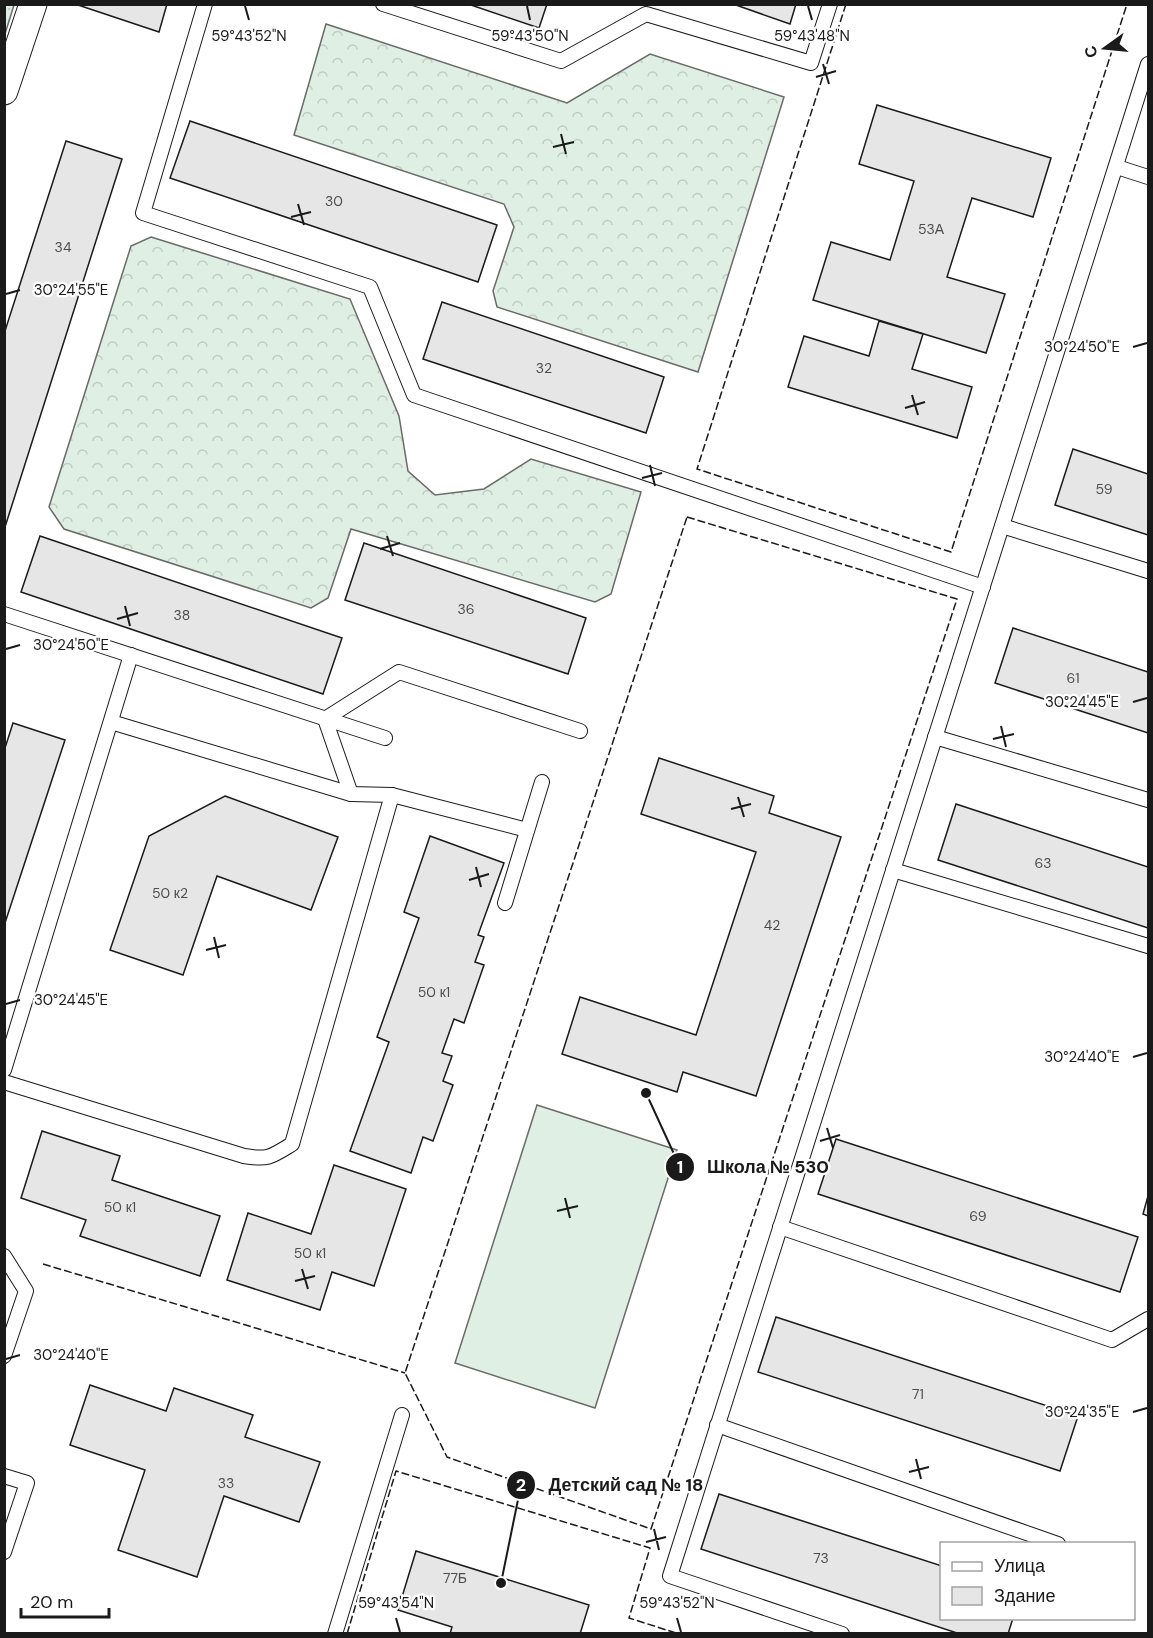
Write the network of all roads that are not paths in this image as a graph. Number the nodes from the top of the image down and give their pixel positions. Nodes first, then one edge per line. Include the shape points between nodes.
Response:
1 (33, 4) edge
2 (205, 4) edge
3 (383, 4) edge
4 (830, 4) edge
5 (1149, 64) edge
6 (4, 91) edge
7 (1117, 166) junction
8 (1149, 177) edge
9 (1002, 526) junction
10 (1149, 572) edge
11 (983, 587) junction
12 (5, 617) edge
13 (131, 655) junction
14 (325, 719) junction
15 (111, 722) junction
16 (580, 731) dead end
17 (935, 737) junction
18 (385, 738) dead end
19 (542, 782) dead end
20 (351, 794) junction
21 (392, 795) junction
22 (1149, 800) edge
23 (527, 830) junction
24 (893, 870) junction
25 (505, 903) dead end
26 (1149, 946) edge
27 (4, 1070) edge
28 (4, 1082) edge
29 (780, 1227) junction
30 (4, 1256) edge
31 (1149, 1319) edge
32 (4, 1356) edge
33 (402, 1415) dead end
34 (717, 1425) junction
35 (4, 1476) edge
36 (1052, 1542) edge
37 (4, 1552) edge
38 (335, 1634) edge
39 (842, 1634) edge

1 - 6 street
2 - 11 lane via 143,213 370,287 414,395
3 - 4 lane via 561,61 646,14 811,63
5 - 7 lane
7 - 8 lane
7 - 9 lane
9 - 10 lane
9 - 11 lane
11 - 17 lane
12 - 13 lane
13 - 14 lane
13 - 15 lane
14 - 16 lane via 399,672
14 - 18 lane
14 - 20 lane
15 - 20 lane
15 - 27 lane
17 - 22 lane
17 - 24 lane
19 - 23 lane
20 - 21 lane
21 - 23 lane
21 - 28 lane via 292,1144 262,1159 244,1156
23 - 25 lane
24 - 26 lane
24 - 29 lane
29 - 31 lane via 1112,1340
29 - 34 lane
30 - 32 lane via 26,1291
33 - 38 lane
34 - 36 lane
34 - 39 lane via 670,1576
35 - 37 lane via 27,1483

